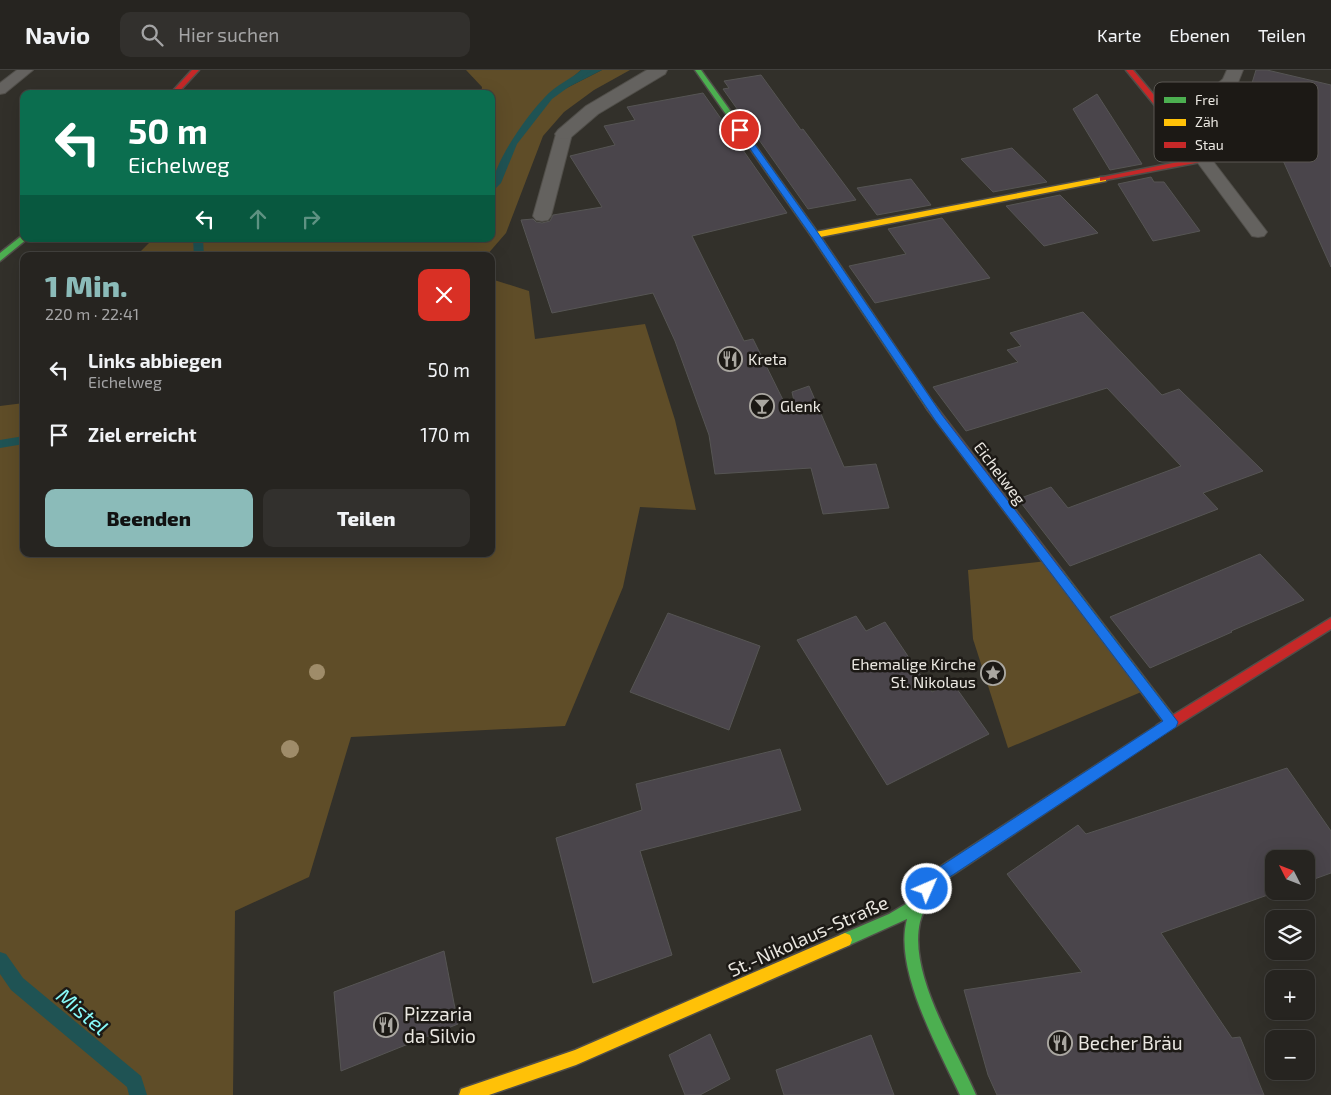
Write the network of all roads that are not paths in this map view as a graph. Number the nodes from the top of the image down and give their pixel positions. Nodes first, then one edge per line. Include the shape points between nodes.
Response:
1 (26, 70) edge
2 (196, 70) edge
3 (659, 70) edge
4 (698, 70) edge
5 (1129, 70) edge
6 (1234, 70) edge
7 (1230, 82) edge
8 (0, 90) edge
9 (177, 90) edge
10 (1154, 100) edge
11 (564, 134) joint
12 (1188, 162) edge
13 (1205, 162) edge
14 (542, 216) dead end
15 (1258, 232) dead end
16 (815, 235) junction
17 (20, 240) edge
18 (0, 258) edge
19 (1331, 623) edge
20 (1171, 722) junction
21 (920, 903) junction
22 (467, 1095) edge
23 (968, 1095) edge

1 - 8 lane
2 - 9 street
3 - 11 street via 592,110
4 - 16 street, Eichelweg
5 - 10 street
6 - 7 street
11 - 14 lane
12 - 16 street
13 - 15 lane
16 - 20 street, Eichelweg via 938,417
17 - 18 street
19 - 20 street, St.-Nikolaus-Straße
20 - 21 street, St.-Nikolaus-Straße via 937,877
21 - 22 street, St.-Nikolaus-Straße via 894,919 576,1057
21 - 23 street via 910,937 910,955 916,979

